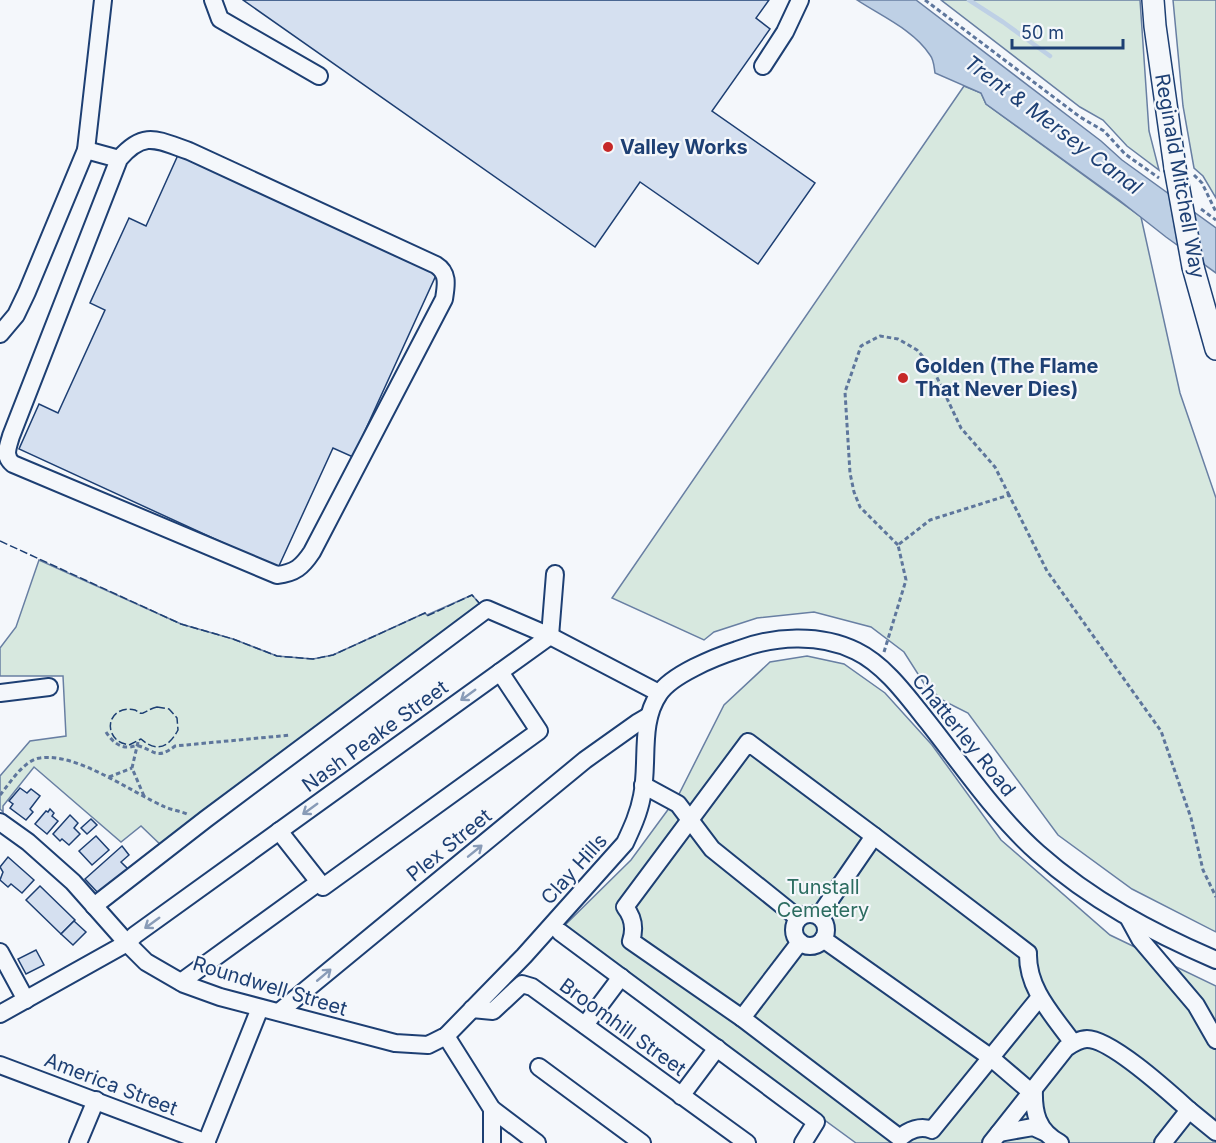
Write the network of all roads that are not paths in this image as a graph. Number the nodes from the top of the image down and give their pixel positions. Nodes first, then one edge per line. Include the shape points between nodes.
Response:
1 (103, 0) edge
2 (213, 0) edge
3 (800, 0) edge
4 (1154, 0) edge
5 (764, 66) dead end
6 (319, 76) dead end
7 (86, 150) junction
8 (119, 159) junction
9 (0, 334) edge
10 (1216, 349) edge
11 (555, 574) dead end
12 (550, 636) junction
13 (500, 672) junction
14 (49, 687) dead end
15 (0, 693) edge
16 (659, 693) junction
17 (649, 716) junction
18 (644, 785) junction
19 (690, 820) junction
20 (0, 822) edge
21 (279, 831) junction
22 (874, 836) junction
23 (319, 882) junction
24 (94, 906) junction
25 (819, 916) junction
26 (798, 918) junction
27 (1128, 918) junction
28 (560, 932) dead end
29 (823, 939) junction
30 (800, 942) junction
31 (127, 944) junction
32 (0, 952) edge
33 (1216, 960) edge
34 (621, 977) junction
35 (181, 982) junction
36 (1040, 996) junction
37 (26, 1000) junction
38 (260, 1008) junction
39 (472, 1009) junction
40 (279, 1012) junction
41 (0, 1014) edge
42 (742, 1018) junction
43 (585, 1025) junction
44 (446, 1036) junction
45 (1216, 1040) edge
46 (1073, 1042) junction
47 (717, 1048) junction
48 (990, 1057) junction
49 (0, 1065) edge
50 (539, 1067) dead end
51 (1033, 1090) junction
52 (681, 1096) junction
53 (96, 1100) junction
54 (492, 1109) junction
55 (1189, 1110) junction
56 (1216, 1131) edge
57 (995, 1138) edge
58 (182, 1139) edge
59 (1051, 1139) edge
60 (78, 1143) edge
61 (206, 1143) edge
62 (492, 1143) edge
63 (537, 1143) edge
64 (642, 1143) edge
65 (747, 1143) edge
66 (803, 1143) edge
67 (1163, 1143) edge

1 - 7 street
2 - 6 street via 220,19
3 - 5 street
4 - 10 main road, Reginald Mitchell Way, bridge via 1170,170
7 - 8 street
7 - 9 street via 27,292 16,315
8 - 8 street via 11,436 8,460 277,575 291,574 302,567 312,552 444,300 445,276 436,265 189,151 157,140 141,141
11 - 12 street
12 - 13 street, Nash Peake Street
12 - 16 street
12 - 24 street via 487,609
13 -> 21 street, Nash Peake Street
13 - 23 street via 538,731 323,887
14 - 15 street
16 - 17 street, Clay Hills
16 - 27 street, Chatterley Road via 708,660 759,642 804,639 832,642 857,651 905,693 1035,851 1072,882
17 - 18 street, Clay Hills
40 -> 17 street, Plex Street via 585,760
18 - 19 street via 678,804
18 - 39 street, Clay Hills via 625,843
19 - 22 street via 748,742
19 - 26 street via 712,849
19 - 42 street via 625,907 633,924 631,941
20 - 24 street, Roundwell Street via 73,882
21 - 23 street
21 -> 31 street, Nash Peake Street
22 - 25 street
22 - 36 street via 1028,953 1028,968
23 - 35 street
24 - 31 street, Roundwell Street
25 - 26 street via 808,913
25 - 29 street via 826,929
26 - 30 street via 794,934
27 - 33 street, Chatterley Road
27 - 45 street via 1140,939 1196,1005
28 - 34 street
29 - 30 street via 813,946
29 - 48 street
30 - 42 street
31 - 35 street, Roundwell Street via 146,962
31 - 37 street
32 - 37 street
34 - 43 street
34 - 47 street
35 - 38 street, Roundwell Street
36 - 46 street
36 - 48 street
37 - 41 street
38 - 40 street, Roundwell Street
38 - 61 street
39 - 43 street, Broomhill Street via 493,1011 522,984
39 - 44 street, Clay Hills
40 - 44 street, Roundwell Street via 395,1043 428,1045
42 - 48 street via 900,1138 920,1128 932,1130
43 - 52 street, Broomhill Street
44 - 54 street
46 - 51 street
46 - 55 street via 1097,1041 1147,1072
47 - 52 street
47 - 66 street via 816,1122
48 - 51 street
49 - 53 street, America Street
50 - 64 street
51 - 57 street
51 - 59 street via 1038,1125
52 - 65 street, Broomhill Street
53 - 58 street, America Street
53 - 60 street
54 - 62 street
54 - 63 street
55 - 56 street
55 - 67 street
57 - 59 street via 1012,1129 1033,1127
58 - 61 street, America Street

